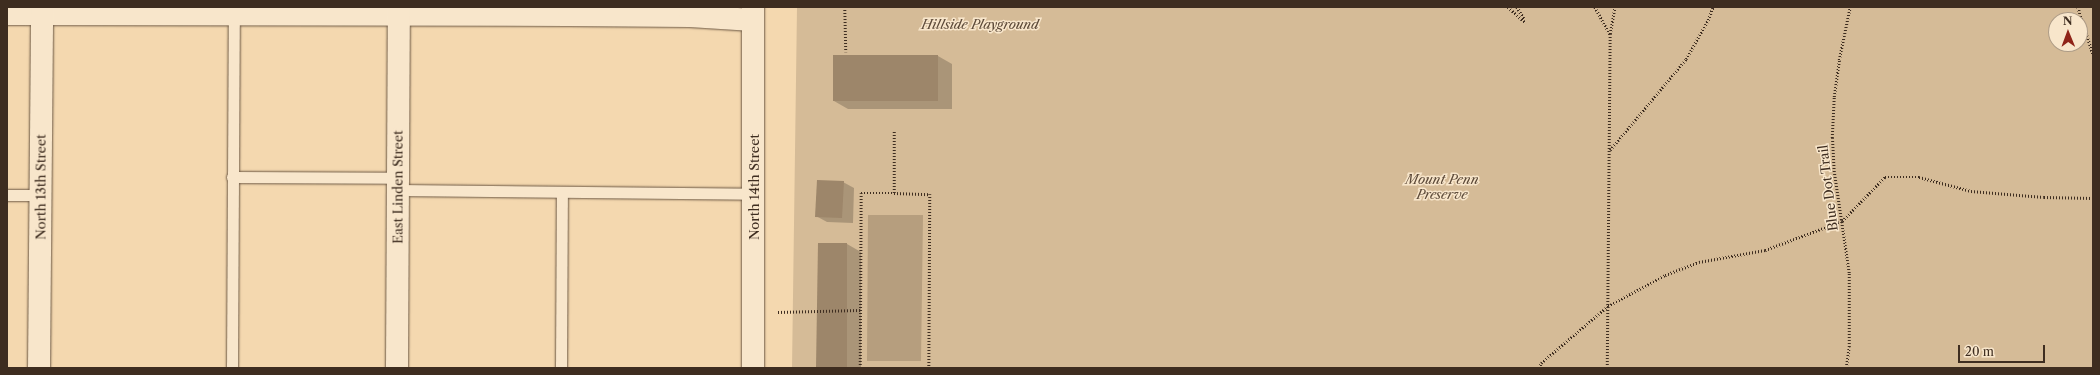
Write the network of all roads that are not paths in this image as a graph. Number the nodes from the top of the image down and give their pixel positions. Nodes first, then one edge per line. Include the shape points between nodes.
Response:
1 (42, 11) edge
2 (234, 11) edge
3 (399, 11) edge
4 (569, 11) edge
5 (753, 13) edge
6 (7, 14) edge
7 (232, 177) junction
8 (398, 184) junction
9 (562, 192) junction
10 (754, 194) junction
11 (7, 195) edge
12 (41, 196) junction
13 (40, 368) edge
14 (232, 368) edge
15 (397, 368) edge
16 (561, 368) edge
17 (753, 368) edge

1 - 2 street
1 - 6 street
1 - 12 street, North 13th Street
2 - 3 street
2 - 7 lane
3 - 4 street
3 - 8 street, East Linden Street
4 - 5 street via 690,16
5 - 10 street, North 14th Street
7 - 8 lane
7 - 14 lane
8 - 9 lane
8 - 15 street, East Linden Street
9 - 10 lane
9 - 16 lane
10 - 17 street, North 14th Street
11 - 12 lane
12 - 13 street, North 13th Street

